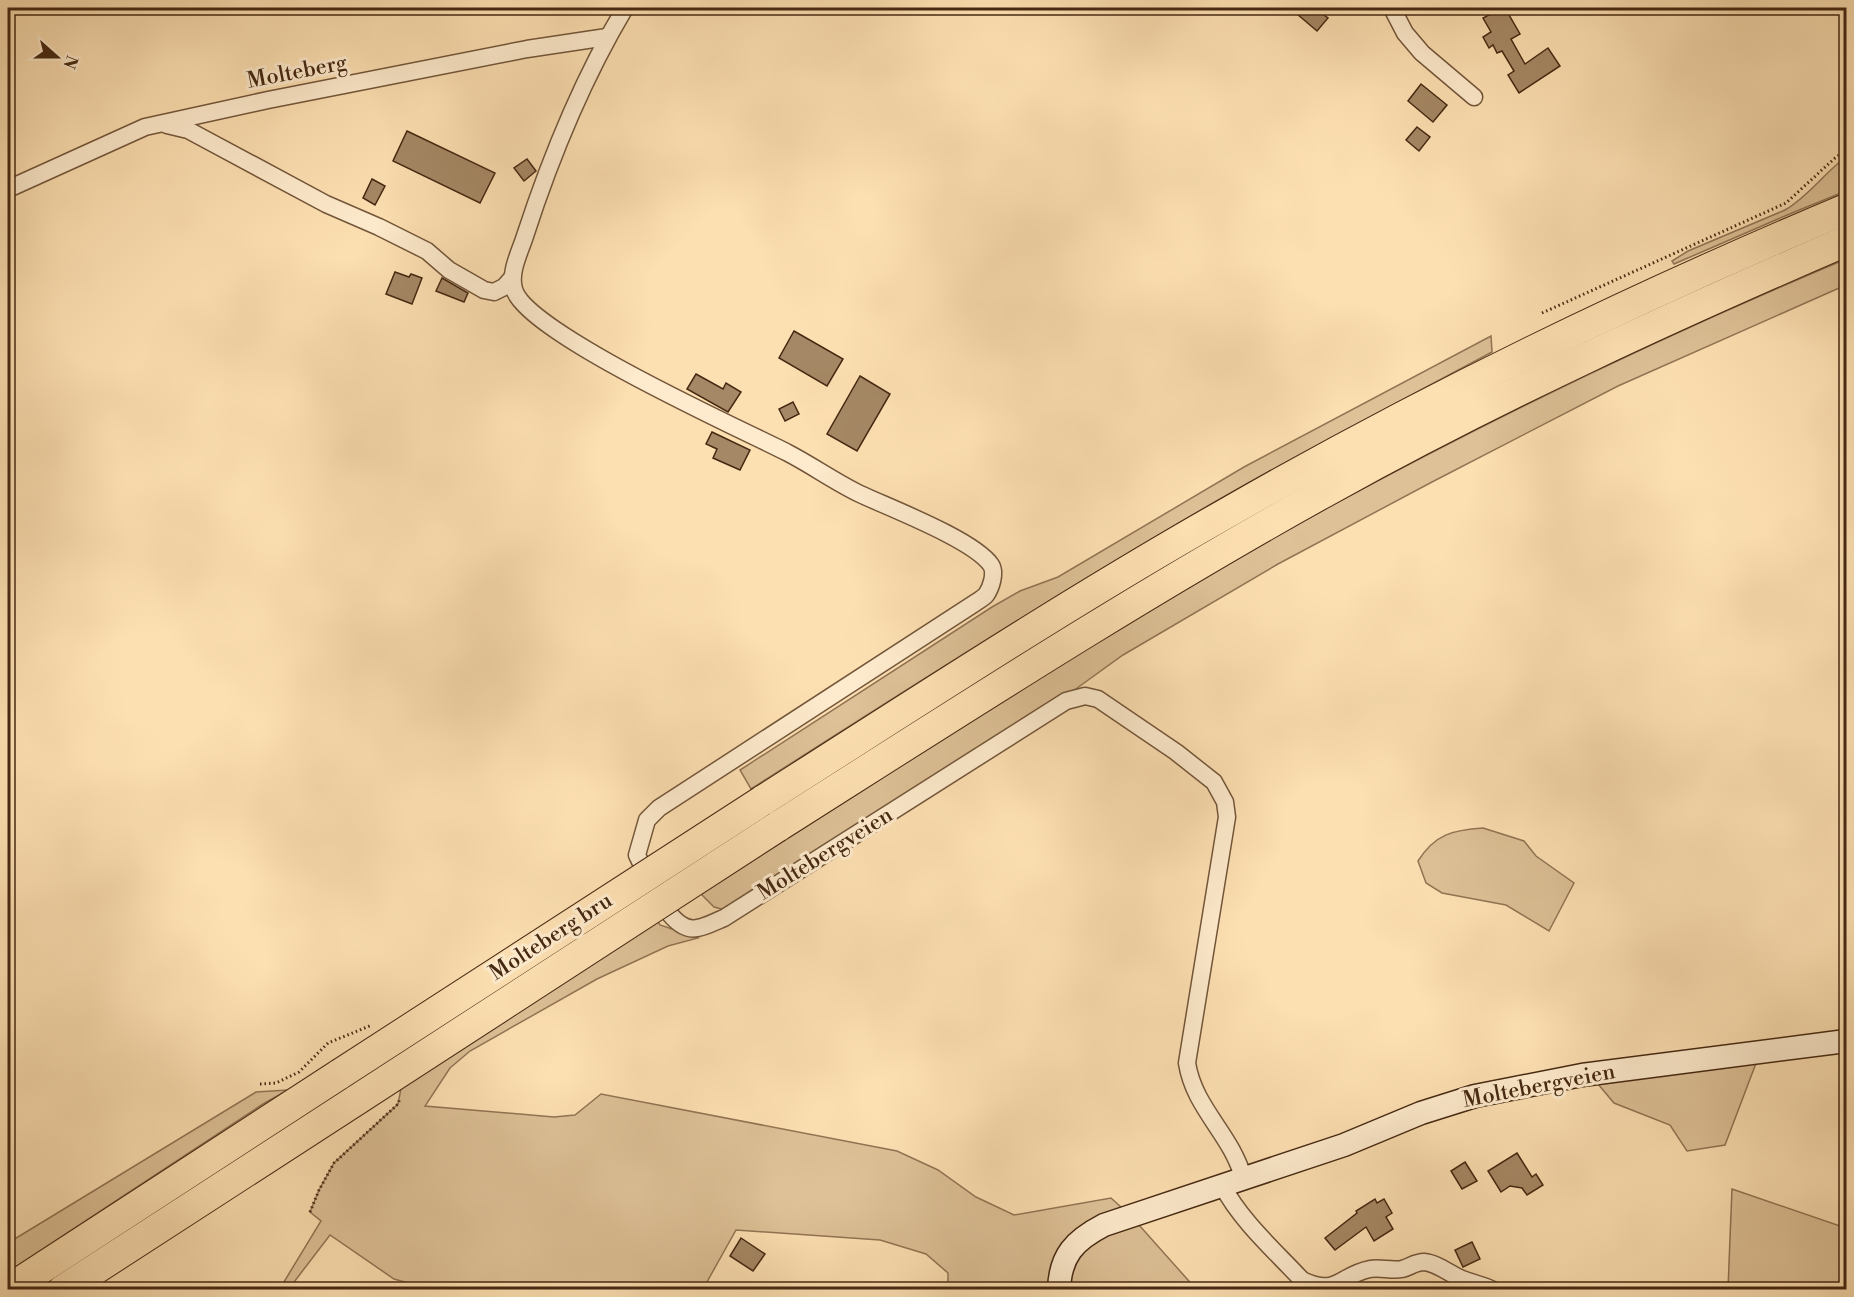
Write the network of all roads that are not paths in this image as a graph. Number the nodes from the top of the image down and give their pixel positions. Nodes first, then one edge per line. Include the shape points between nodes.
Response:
1 (625, 8) edge
2 (1392, 8) edge
3 (607, 38) junction
4 (1474, 98) dead end
5 (160, 124) junction
6 (8, 189) edge
7 (1846, 209) edge
8 (1846, 241) edge
9 (512, 278) junction
10 (494, 292) junction
11 (521, 304) junction
12 (1846, 1041) edge
13 (1232, 1181) junction
14 (8, 1290) edge
15 (63, 1290) edge
16 (1059, 1290) edge
17 (1493, 1290) edge

1 - 3 street
2 - 4 street via 1405,33 1422,52
3 - 5 street, Molteberg via 527,49
3 - 9 street via 570,112
5 - 6 street, Molteberg via 116,139
5 - 10 street via 188,130 326,204 427,251 449,270
7 - 14 highway, Molteberg bru, bridge via 1624,307 1422,406 1226,513 1091,593 762,801
8 - 15 highway, Molteberg bru, bridge via 1514,393 1334,487 1132,603 777,827
9 - 10 street
9 - 11 street
10 - 11 street
11 - 13 street, Moltebergveien via 592,352 980,553 992,567 993,578 986,595 659,808 647,820 637,855 668,914 681,925 695,929 724,918 1066,700 1085,696 1098,699 1203,772 1225,802 1227,817 1187,1063 1196,1094 1238,1160
12 - 13 main road, Moltebergveien via 1582,1075 1475,1096
13 - 16 main road, Moltebergveien via 1089,1233 1066,1258
13 - 17 street via 1231,1202 1302,1280 1311,1285 1331,1288 1370,1268 1404,1268 1428,1262

